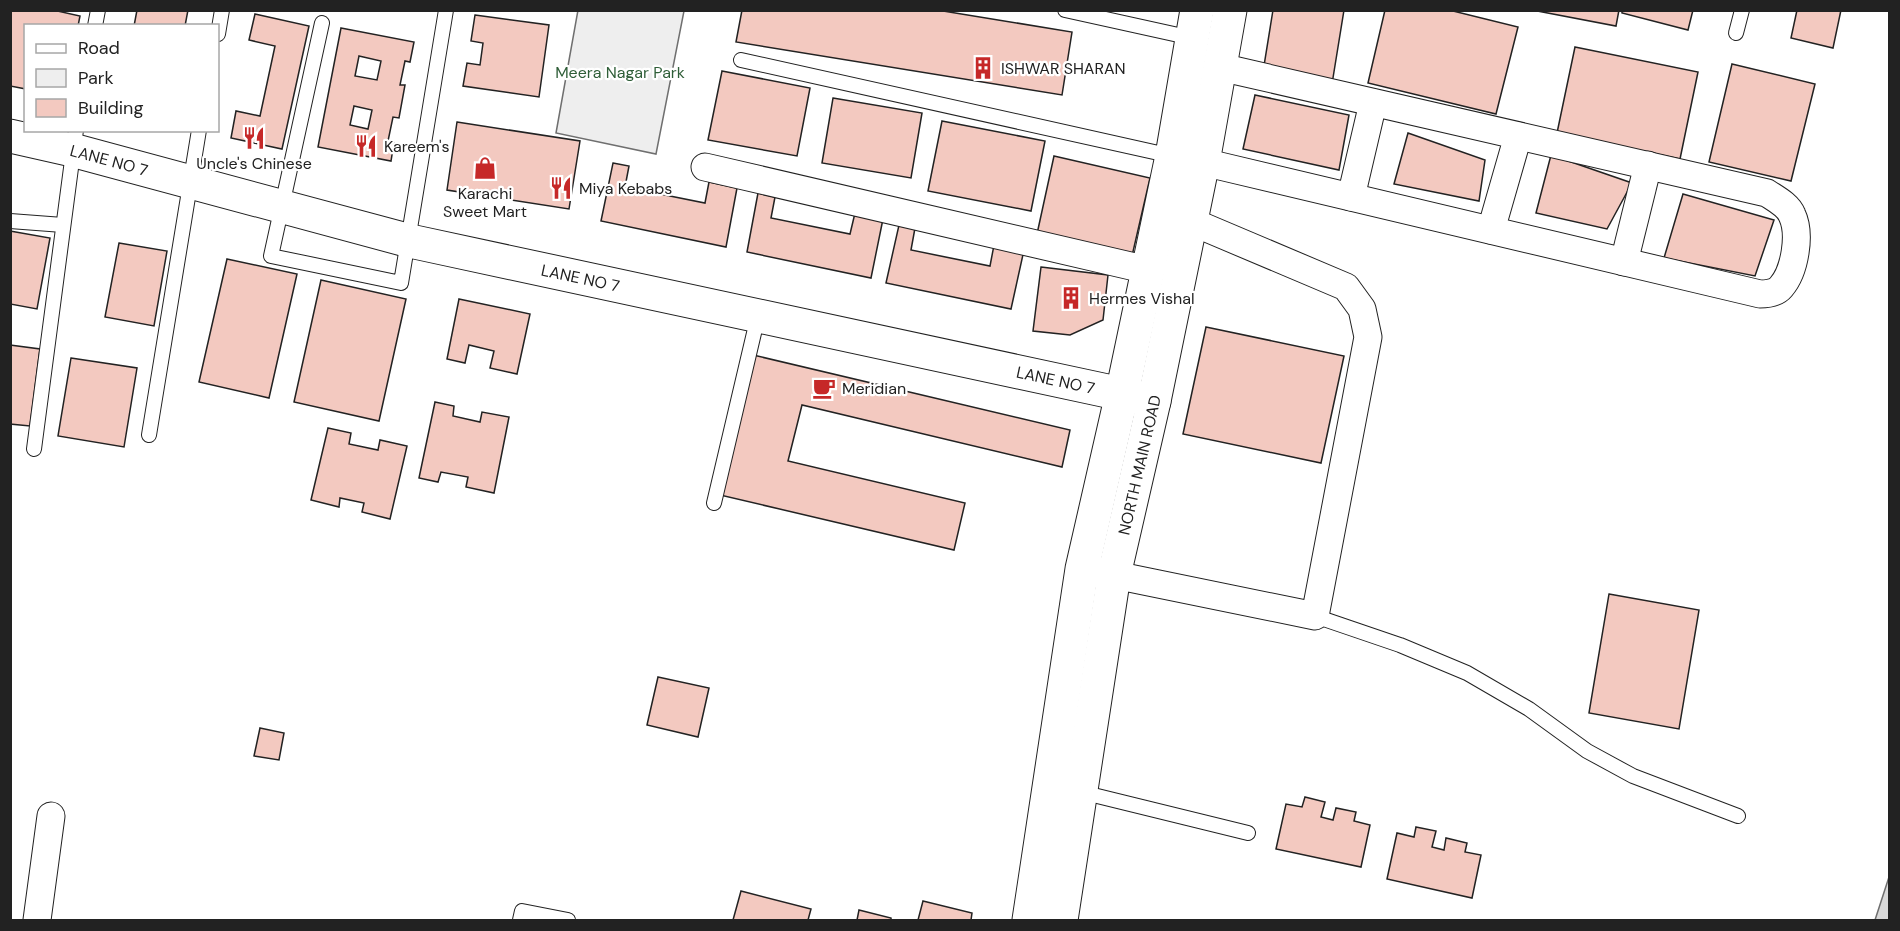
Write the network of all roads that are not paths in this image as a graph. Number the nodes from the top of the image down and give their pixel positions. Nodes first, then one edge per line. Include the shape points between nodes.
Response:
1 (222, 10) edge
2 (446, 10) edge
3 (1065, 10) edge
4 (1230, 10) edge
5 (1742, 10) edge
6 (322, 23) dead end
7 (1195, 24) edge
8 (219, 28) edge
9 (1736, 33) dead end
10 (741, 60) dead end
11 (1220, 67) junction
12 (1373, 103) junction
13 (200, 132) edge
14 (10, 136) edge
15 (1518, 136) junction
16 (74, 140) edge
17 (1172, 156) junction
18 (1203, 162) junction
19 (1648, 165) junction
20 (705, 167) dead end
21 (190, 182) junction
22 (1351, 197) junction
23 (282, 206) junction
24 (10, 221) edge
25 (1190, 221) junction
26 (63, 225) junction
27 (1491, 230) junction
28 (410, 240) junction
29 (1624, 262) junction
30 (1148, 270) junction
31 (758, 316) junction
32 (1122, 394) junction
33 (1154, 401) junction
34 (149, 435) dead end
35 (34, 449) dead end
36 (714, 503) dead end
37 (1083, 569) junction
38 (1114, 575) junction
39 (1316, 616) junction
40 (1081, 792) junction
41 (51, 816) dead end
42 (1738, 816) dead end
43 (1248, 833) dead end
44 (37, 921) edge
45 (520, 921) edge
46 (568, 921) edge
47 (1029, 921) edge
48 (1061, 921) edge

1 - 8 lane
2 - 28 lane
3 - 7 lane
4 - 11 main road, NORTH MAIN ROAD
5 - 9 lane
6 - 23 lane
7 - 17 main road, NORTH MAIN ROAD
10 - 17 lane
11 - 12 street
11 - 18 main road, NORTH MAIN ROAD
12 - 15 street
12 - 22 street
13 - 21 lane
14 - 16 main road, LANE NO 7
15 - 19 street
15 - 27 street
16 - 21 main road, LANE NO 7
16 - 26 lane
17 - 30 main road, NORTH MAIN ROAD
18 - 22 street
18 - 25 main road, NORTH MAIN ROAD
19 - 29 street
19 - 29 street via 1767,193 1792,214 1797,236 1792,264 1781,288 1760,294
20 - 30 street
21 - 23 main road, LANE NO 7
21 - 34 lane
22 - 27 street
23 - 28 main road, LANE NO 7
23 - 28 lane via 271,256 401,283
24 - 26 lane
25 - 33 main road, NORTH MAIN ROAD
25 - 39 street via 1346,287 1362,309 1368,337
26 - 35 lane
27 - 29 street
28 - 31 main road, LANE NO 7
30 - 32 main road, NORTH MAIN ROAD
31 - 32 main road, LANE NO 7
31 - 36 lane
32 - 33 main road, LANE NO 7
32 - 37 main road, NORTH MAIN ROAD
33 - 38 main road, NORTH MAIN ROAD
37 - 38 street
37 - 47 main road, NORTH MAIN ROAD
38 - 39 street
38 - 40 main road, NORTH MAIN ROAD
39 - 42 lane via 1467,673 1633,776
40 - 43 lane
40 - 48 main road, NORTH MAIN ROAD
41 - 44 street
45 - 46 lane via 522,911

